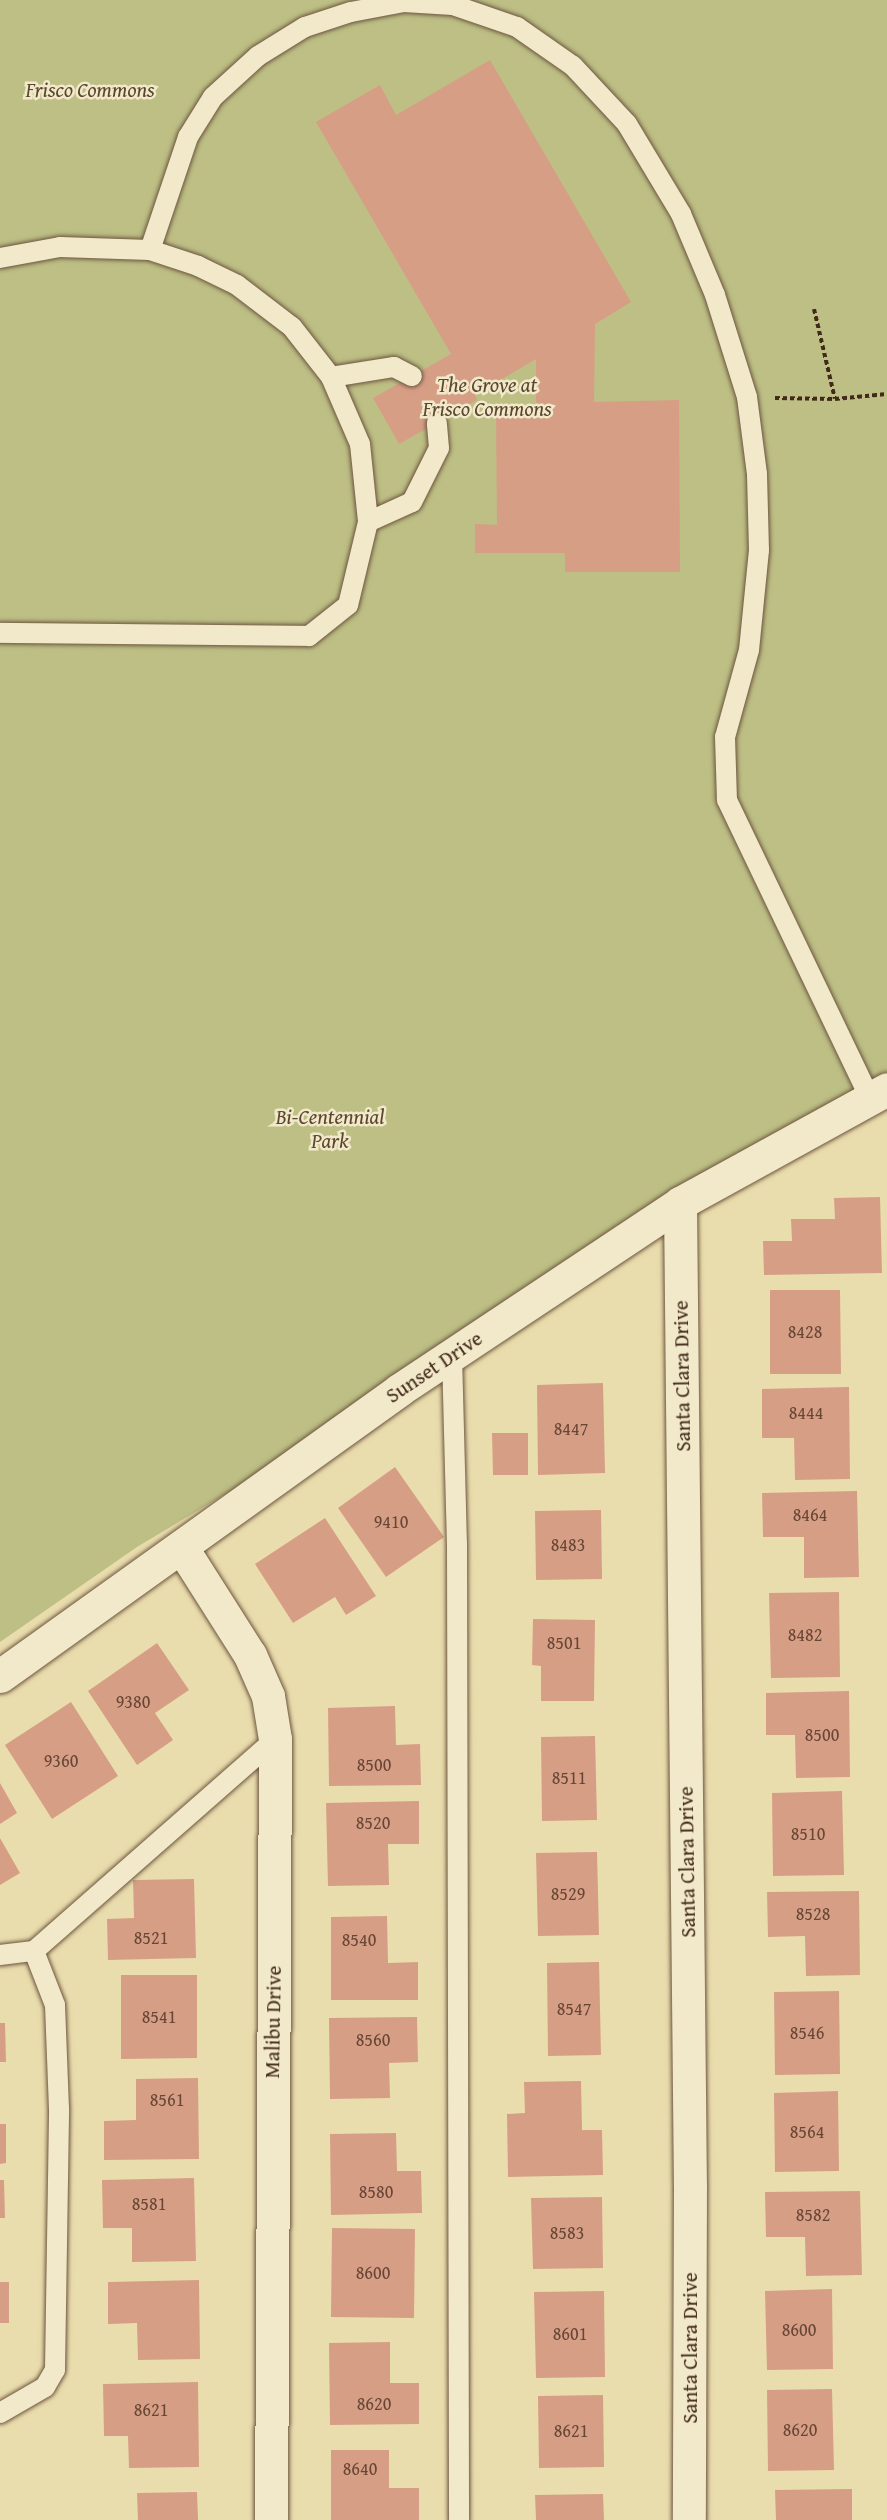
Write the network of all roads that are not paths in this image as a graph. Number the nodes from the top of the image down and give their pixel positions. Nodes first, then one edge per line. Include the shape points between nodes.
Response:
1 (150, 250) junction
2 (0, 258) edge
3 (412, 376) dead end
4 (331, 377) junction
5 (437, 423) dead end
6 (368, 522) junction
7 (0, 633) edge
8 (878, 1094) edge
9 (680, 1203) junction
10 (452, 1355) junction
11 (182, 1548) junction
12 (0, 1676) edge
13 (275, 1739) junction
14 (34, 1951) junction
15 (0, 1955) edge
16 (0, 2413) edge
17 (271, 2520) edge
18 (459, 2520) edge
19 (689, 2520) edge

1 - 2 lane via 60,247
1 - 4 lane via 237,285 292,327
1 - 8 lane via 188,137 213,97 258,56 305,27 351,12 404,2 453,5 516,27 573,66 627,124 681,214 715,295 747,397 757,474 759,550 749,650 725,737 727,800
3 - 4 lane via 394,367
4 - 6 lane via 360,444
5 - 6 lane via 439,448 412,502
6 - 7 lane via 348,605 309,636
8 - 9 street, Sunset Drive
9 - 10 street, Sunset Drive
9 - 19 street, Santa Clara Drive via 690,2186
10 - 11 street, Sunset Drive
10 - 18 lane via 457,1554
11 - 12 street, Sunset Drive
11 - 13 street, Malibu Drive via 250,1655 268,1696
13 - 14 lane
13 - 17 street, Malibu Drive
14 - 15 lane
14 - 16 lane via 55,2017 59,2109 56,2370 45,2387

